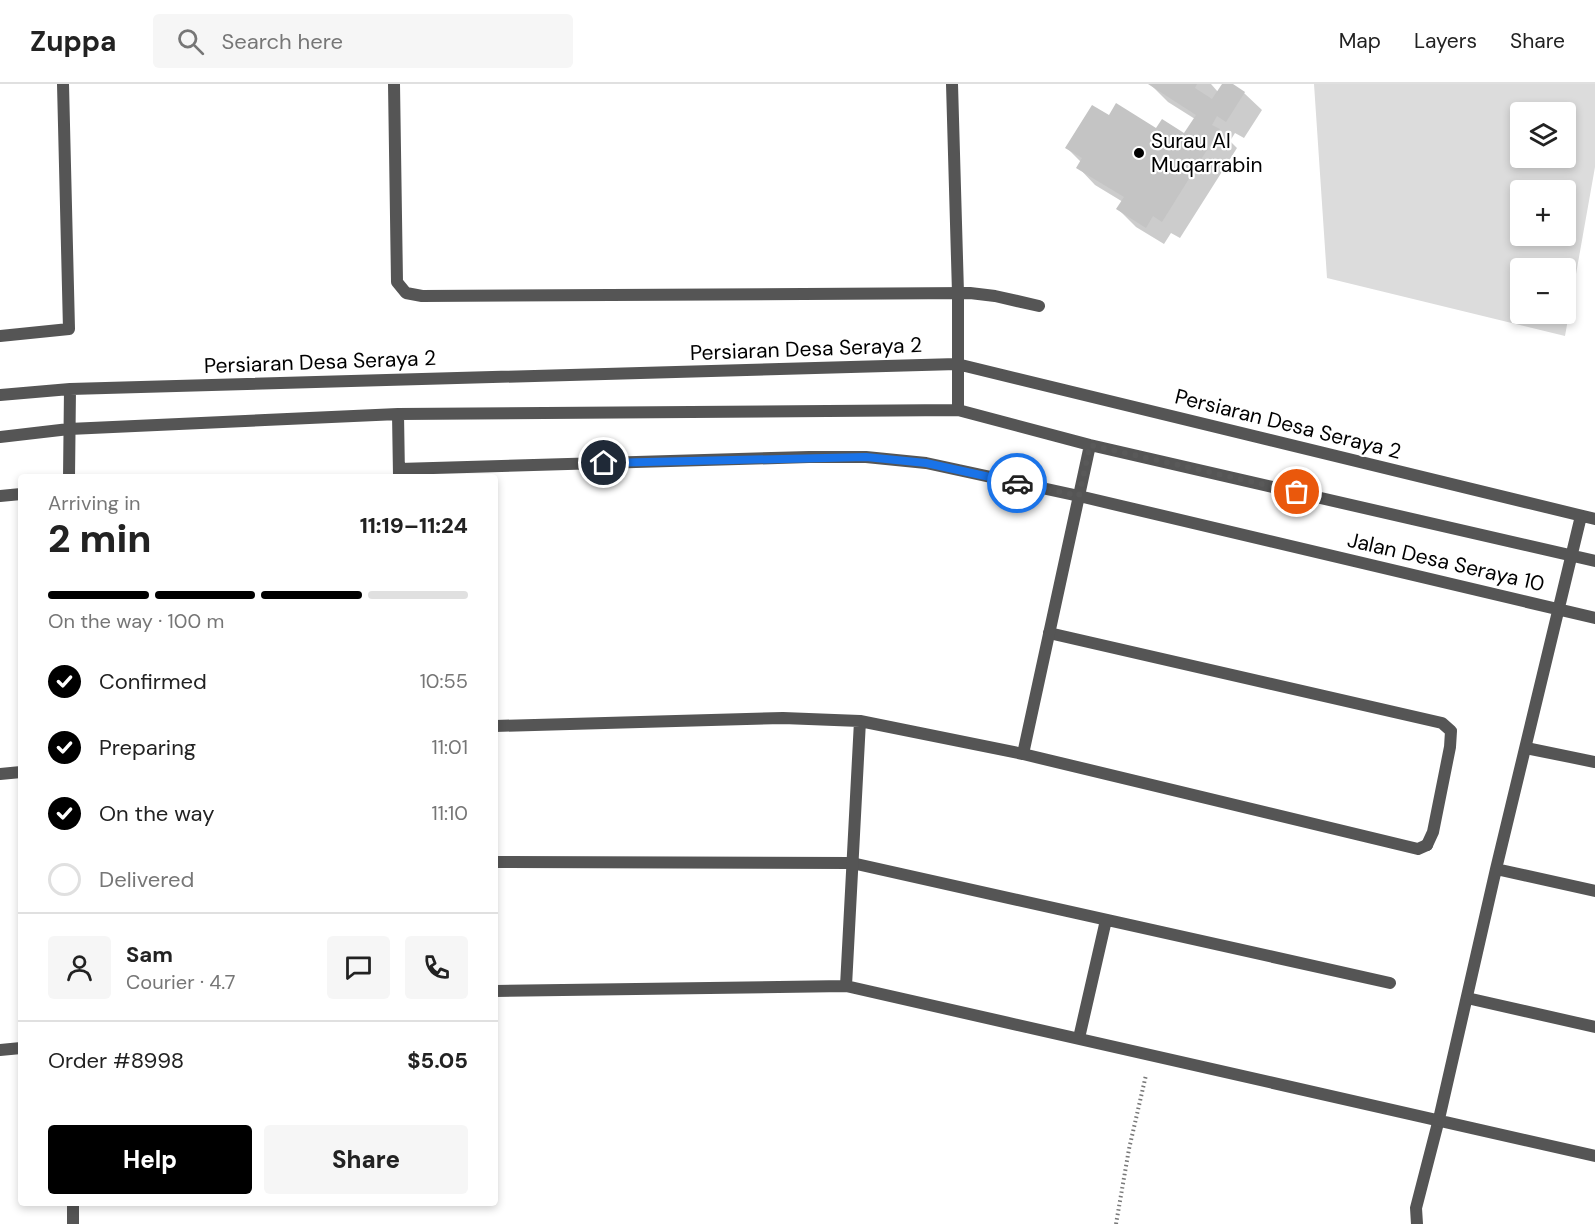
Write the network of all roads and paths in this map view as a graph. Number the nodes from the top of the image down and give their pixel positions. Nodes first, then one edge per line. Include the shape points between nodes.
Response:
1 (63, 84) edge
2 (394, 84) edge
3 (952, 84) edge
4 (958, 292) junction
5 (1039, 306) dead end
6 (0, 336) edge
7 (957, 364) junction
8 (70, 389) junction
9 (0, 396) edge
10 (958, 410) junction
11 (398, 414) junction
12 (69, 429) junction
13 (0, 437) edge
14 (1090, 445) junction
15 (399, 473) edge
16 (69, 474) edge
17 (18, 494) edge
18 (0, 496) edge
19 (1079, 496) junction
20 (1581, 516) junction
21 (1595, 519) edge
22 (1572, 556) junction
23 (1595, 561) edge
24 (1559, 609) junction
25 (1595, 618) edge
26 (1049, 633) junction
27 (860, 721) junction
28 (498, 726) edge
29 (1526, 748) junction
30 (1023, 754) junction
31 (1595, 762) edge
32 (18, 772) edge
33 (0, 774) edge
34 (498, 862) edge
35 (852, 863) junction
36 (1496, 869) junction
37 (1595, 891) edge
38 (1106, 920) junction
39 (1390, 983) dead end
40 (846, 986) junction
41 (498, 990) edge
42 (1467, 998) junction
43 (1595, 1028) edge
44 (1080, 1038) junction
45 (18, 1048) edge
46 (0, 1050) edge
47 (1150, 1055) junction
48 (1439, 1119) junction
49 (1595, 1156) edge
50 (73, 1206) edge
51 (73, 1224) edge
52 (1116, 1224) edge
53 (1417, 1224) edge

1 - 6 street via 69,329
2 - 4 street via 397,282 406,293 434,296
3 - 4 street
4 - 5 street
4 - 7 street
7 - 8 street, Persiaran Desa Seraya 2
7 - 10 street
7 - 20 street, Persiaran Desa Seraya 2
8 - 9 street, Persiaran Desa Seraya 2
8 - 12 street
10 - 11 street
10 - 14 street
11 - 12 street
11 - 15 street
12 - 13 street
12 - 16 street
14 - 19 street
14 - 22 street
15 - 19 street, Jalan Desa Seraya 10 via 866,457 926,463
17 - 18 street
19 - 24 street, Jalan Desa Seraya 10
19 - 26 street
20 - 21 street, Persiaran Desa Seraya 2
20 - 22 street
22 - 23 street
22 - 24 street
24 - 25 street, Jalan Desa Seraya 10
24 - 29 street
26 - 30 street
26 - 30 street via 1443,723 1451,731 1450,747 1433,832 1427,845 1418,849
27 - 28 street via 783,718
27 - 30 street
27 - 35 street
29 - 31 street
29 - 36 street
32 - 33 street
34 - 35 street
35 - 38 street
35 - 40 street
36 - 37 street
36 - 42 street
38 - 39 street
38 - 44 street
40 - 41 street
40 - 44 street
42 - 43 street
42 - 48 street
44 - 47 street
45 - 46 street
47 - 48 street
47 - 52 path
48 - 49 street
48 - 53 street via 1416,1208
50 - 51 street

